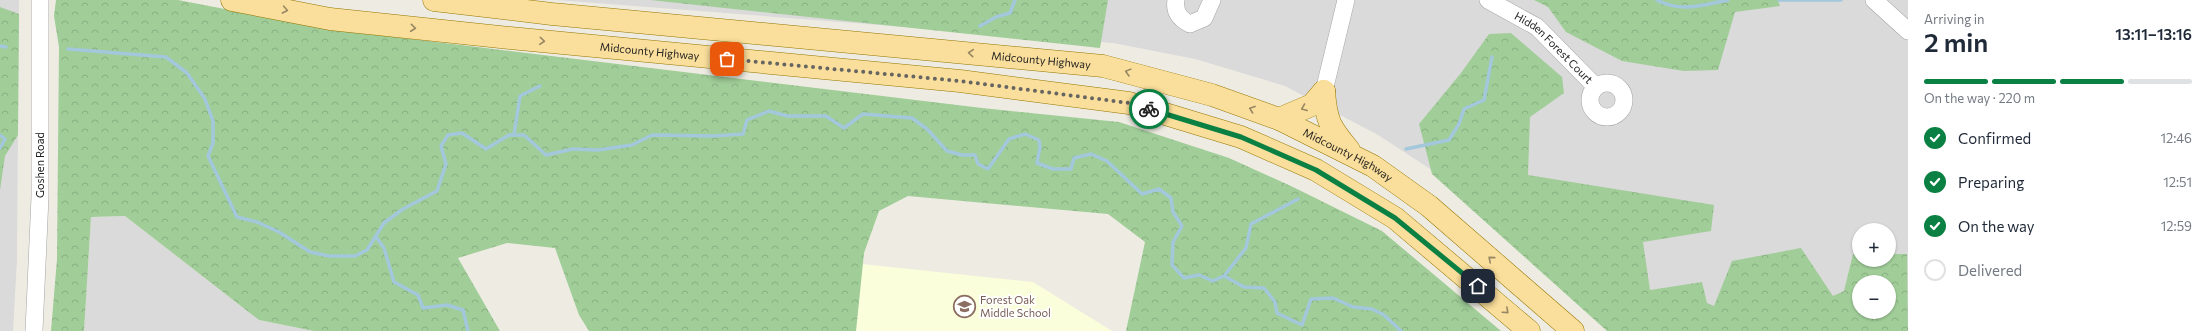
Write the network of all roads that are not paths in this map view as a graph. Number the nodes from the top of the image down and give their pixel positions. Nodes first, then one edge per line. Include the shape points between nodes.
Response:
1 (40, 0) edge
2 (232, 0) edge
3 (434, 0) edge
4 (1176, 0) edge
5 (1212, 0) edge
6 (1346, 0) edge
7 (1488, 0) edge
8 (1874, 0) edge
9 (1908, 31) edge
10 (1596, 87) dead end
11 (1324, 91) junction
12 (1279, 119) junction
13 (1352, 154) junction
14 (34, 331) edge
15 (1530, 331) edge
16 (1573, 331) edge

1 - 14 street, Goshen Road via 40,197
2 -> 15 main road, Midcounty Highway via 330,19 960,81 1129,103 1241,137 1316,170 1395,218
12 -> 3 main road, Midcounty Highway via 1212,94 1104,66 552,14
4 - 5 street via 1178,15 1190,24 1204,18
6 - 11 street
7 - 10 street, Hidden Forest Court via 1537,27
8 - 9 street
11 -> 12 main road via 1312,105
11 - 13 main road via 1326,113 1331,128
12 - 13 main road, Midcounty Highway
16 -> 13 main road, Midcounty Highway via 1429,206

